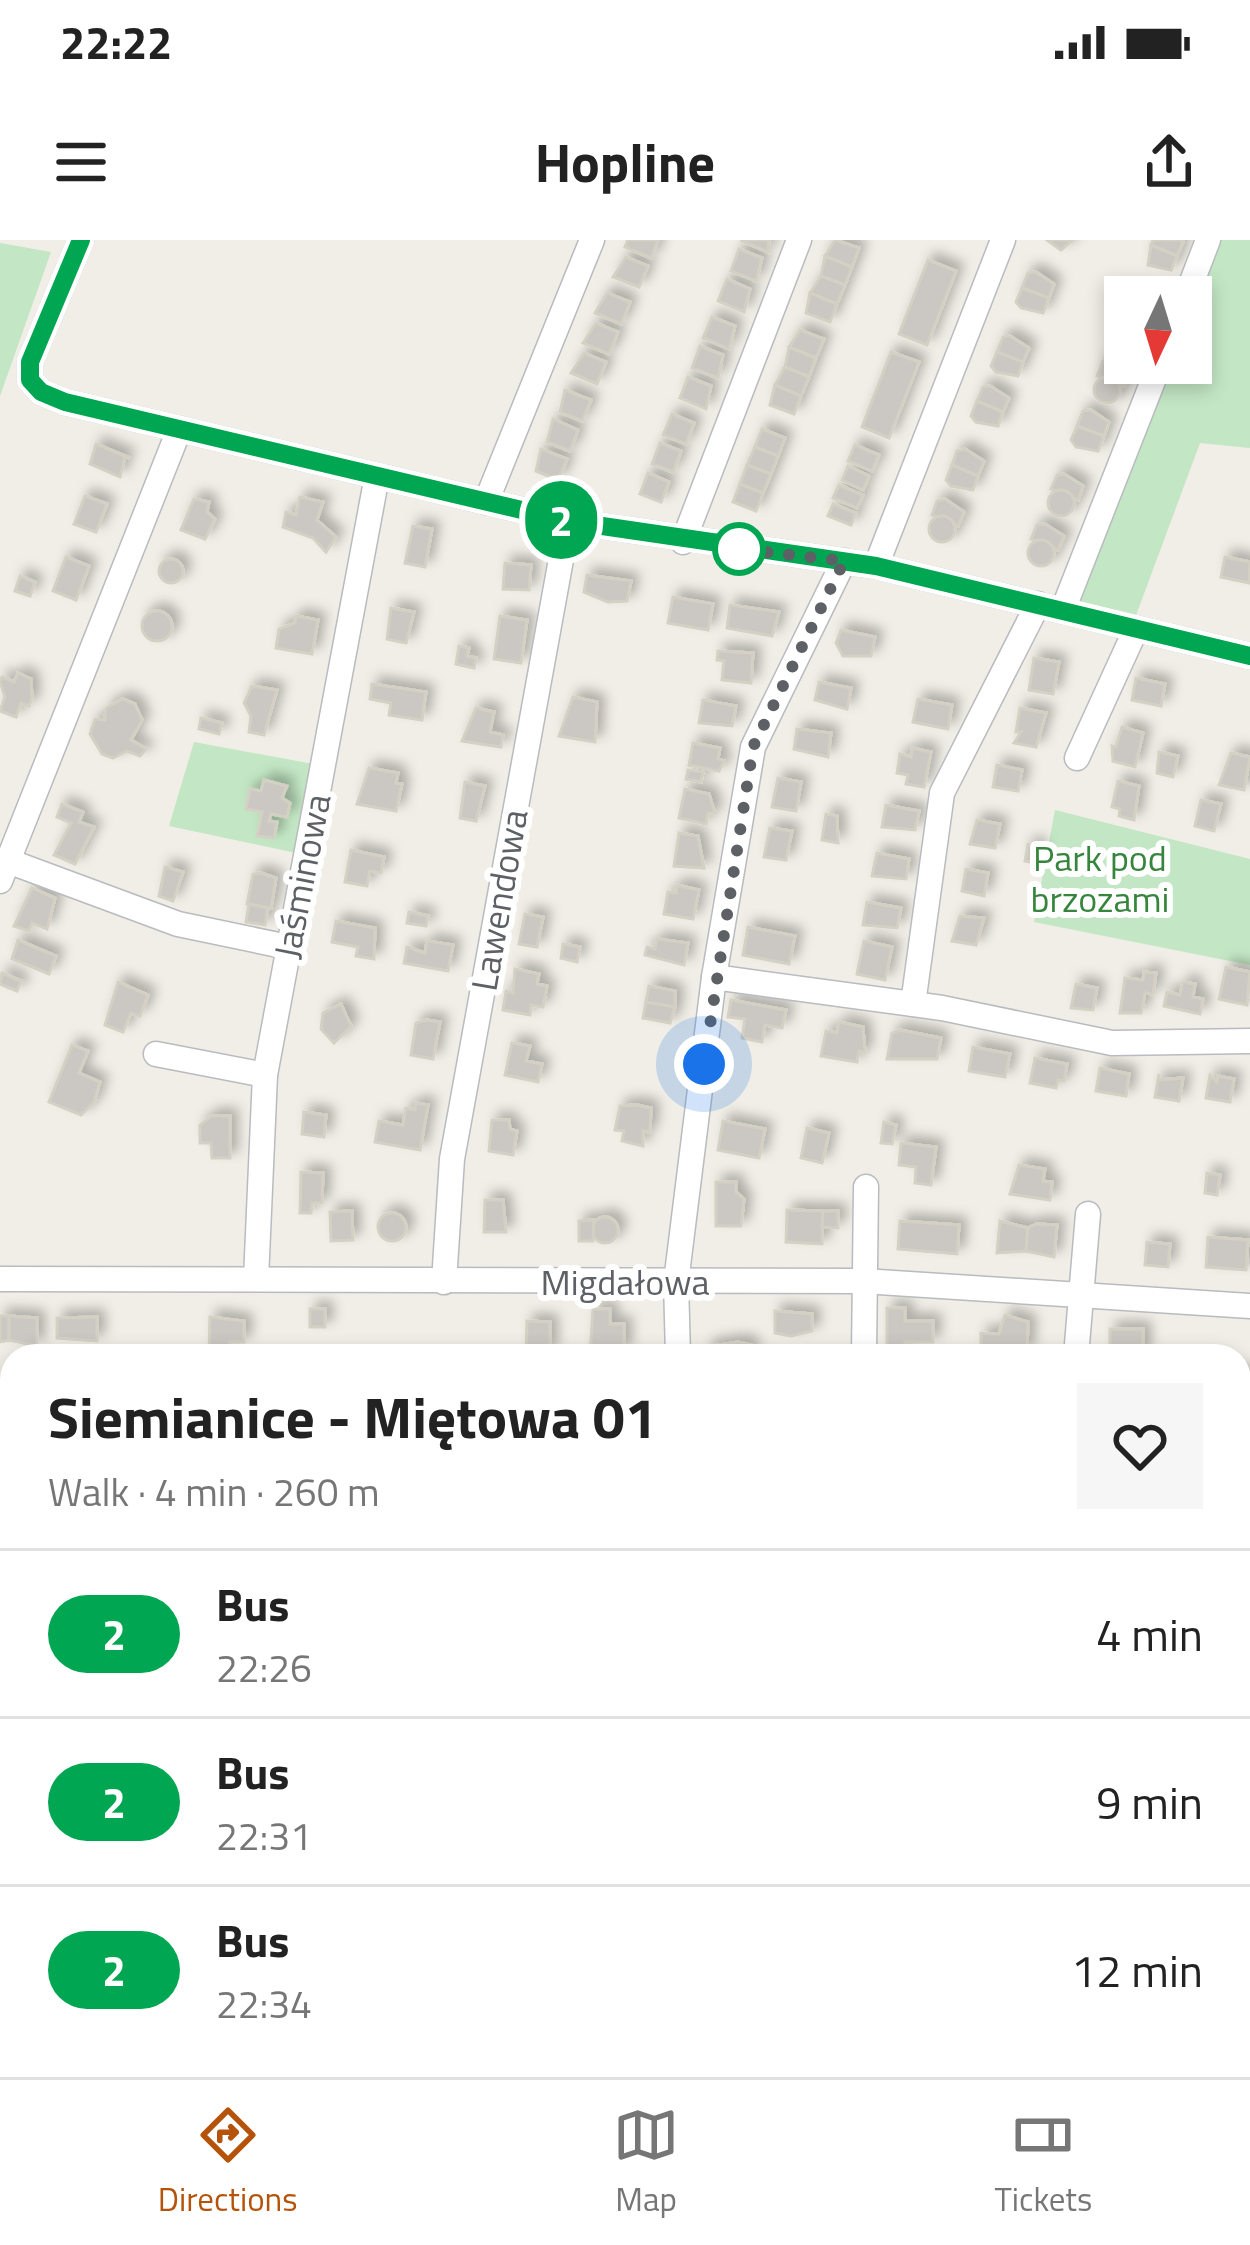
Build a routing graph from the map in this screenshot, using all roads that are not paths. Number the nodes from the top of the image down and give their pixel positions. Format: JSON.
{"nodes":[{"id":1,"x":81,"y":240,"type":"edge"},
{"id":2,"x":592,"y":240,"type":"edge"},
{"id":3,"x":799,"y":240,"type":"edge"},
{"id":4,"x":1004,"y":240,"type":"edge"},
{"id":5,"x":1208,"y":240,"type":"edge"},
{"id":6,"x":1194,"y":276,"type":"edge"},
{"id":7,"x":1151,"y":384,"type":"edge"},
{"id":8,"x":179,"y":430,"type":"junction"},
{"id":9,"x":377,"y":476,"type":"junction"},
{"id":10,"x":486,"y":502,"type":"junction"},
{"id":11,"x":568,"y":521,"type":"junction"},
{"id":12,"x":683,"y":542,"type":"junction"},
{"id":13,"x":844,"y":561,"type":"junction"},
{"id":14,"x":876,"y":566,"type":"junction"},
{"id":15,"x":1051,"y":607,"type":"junction"},
{"id":16,"x":1136,"y":629,"type":"junction"},
{"id":17,"x":1250,"y":656,"type":"edge"},
{"id":18,"x":1077,"y":758,"type":"dead end"},
{"id":19,"x":4,"y":871,"type":"edge"},
{"id":20,"x":288,"y":947,"type":"junction"},
{"id":21,"x":714,"y":977,"type":"junction"},
{"id":22,"x":913,"y":1004,"type":"junction"},
{"id":23,"x":1250,"y":1041,"type":"edge"},
{"id":24,"x":156,"y":1054,"type":"dead end"},
{"id":25,"x":265,"y":1075,"type":"junction"},
{"id":26,"x":866,"y":1186,"type":"dead end"},
{"id":27,"x":1088,"y":1214,"type":"dead end"},
{"id":28,"x":0,"y":1279,"type":"edge"},
{"id":29,"x":256,"y":1280,"type":"junction"},
{"id":30,"x":865,"y":1281,"type":"junction"},
{"id":31,"x":444,"y":1282,"type":"junction"},
{"id":32,"x":676,"y":1282,"type":"junction"},
{"id":33,"x":1081,"y":1294,"type":"junction"},
{"id":34,"x":1250,"y":1306,"type":"edge"},
{"id":35,"x":678,"y":1344,"type":"edge"},
{"id":36,"x":864,"y":1344,"type":"edge"},
{"id":37,"x":1077,"y":1344,"type":"edge"}],
"edges":[{"from":1,"to":8,"type":"street"},
{"from":2,"to":10,"type":"street"},
{"from":3,"to":12,"type":"street"},
{"from":4,"to":14,"type":"street"},
{"from":5,"to":6,"type":"street"},
{"from":7,"to":15,"type":"street"},
{"from":8,"to":9,"type":"street"},
{"from":8,"to":19,"type":"street"},
{"from":9,"to":10,"type":"street"},
{"from":9,"to":20,"type":"street","name":"Jaśminowa"},
{"from":10,"to":11,"type":"street"},
{"from":11,"to":12,"type":"street"},
{"from":11,"to":31,"type":"street","name":"Lawendowa"},
{"from":12,"to":13,"type":"street"},
{"from":13,"to":14,"type":"street"},
{"from":13,"to":21,"type":"street"},
{"from":14,"to":15,"type":"street"},
{"from":15,"to":16,"type":"street"},
{"from":15,"to":22,"type":"street"},
{"from":16,"to":17,"type":"street"},
{"from":16,"to":18,"type":"street"},
{"from":19,"to":20,"type":"street"},
{"from":20,"to":25,"type":"street","name":"Jaśminowa"},
{"from":21,"to":22,"type":"street"},
{"from":21,"to":32,"type":"street"},
{"from":22,"to":23,"type":"street"},
{"from":24,"to":25,"type":"street"},
{"from":25,"to":29,"type":"street","name":"Jaśminowa"},
{"from":26,"to":30,"type":"street"},
{"from":27,"to":33,"type":"street"},
{"from":28,"to":29,"type":"street","name":"Migdałowa"},
{"from":29,"to":31,"type":"street","name":"Migdałowa"},
{"from":30,"to":32,"type":"street","name":"Migdałowa"},
{"from":30,"to":33,"type":"street","name":"Migdałowa"},
{"from":30,"to":36,"type":"street"},
{"from":31,"to":32,"type":"street","name":"Migdałowa"},
{"from":32,"to":35,"type":"street"},
{"from":33,"to":34,"type":"street","name":"Migdałowa"},
{"from":33,"to":37,"type":"street"}]}
